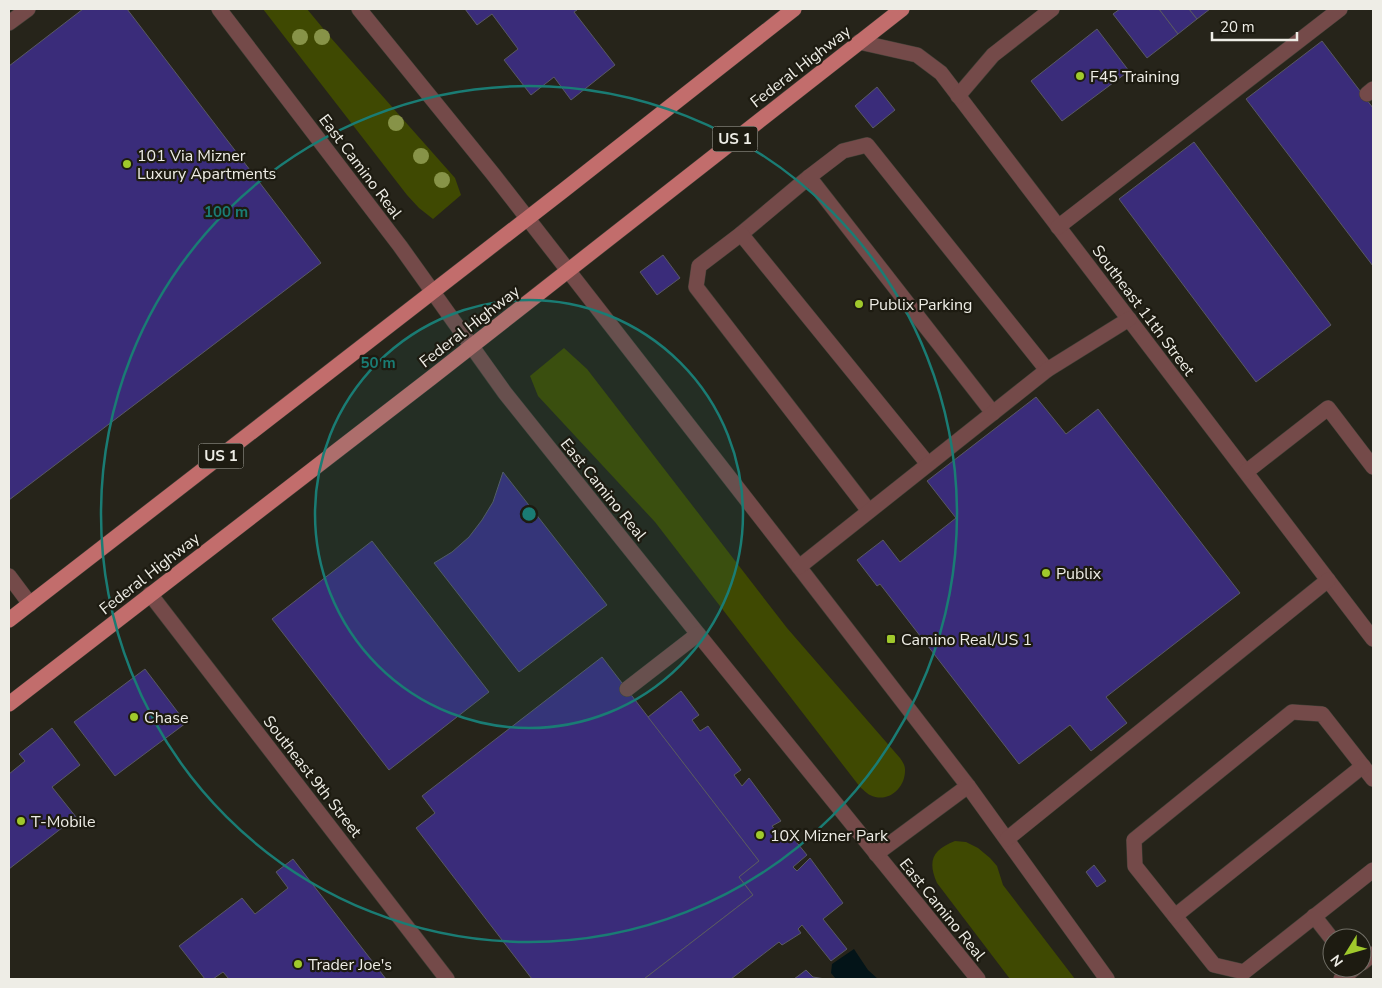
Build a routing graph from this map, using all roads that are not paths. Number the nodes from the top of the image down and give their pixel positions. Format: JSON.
{"nodes":[{"id":1,"x":28,"y":9,"type":"edge"},
{"id":2,"x":218,"y":9,"type":"edge"},
{"id":3,"x":359,"y":9,"type":"edge"},
{"id":4,"x":794,"y":9,"type":"edge"},
{"id":5,"x":902,"y":9,"type":"edge"},
{"id":6,"x":1052,"y":9,"type":"edge"},
{"id":7,"x":1340,"y":9,"type":"edge"},
{"id":8,"x":9,"y":22,"type":"edge"},
{"id":9,"x":859,"y":42,"type":"junction"},
{"id":10,"x":958,"y":96,"type":"junction"},
{"id":11,"x":808,"y":177,"type":"junction"},
{"id":12,"x":528,"y":218,"type":"junction"},
{"id":13,"x":1058,"y":227,"type":"junction"},
{"id":14,"x":741,"y":234,"type":"junction"},
{"id":15,"x":568,"y":270,"type":"junction"},
{"id":16,"x":433,"y":292,"type":"junction"},
{"id":17,"x":1129,"y":319,"type":"junction"},
{"id":18,"x":472,"y":346,"type":"junction"},
{"id":19,"x":1047,"y":370,"type":"junction"},
{"id":20,"x":992,"y":413,"type":"junction"},
{"id":21,"x":928,"y":464,"type":"junction"},
{"id":22,"x":1373,"y":467,"type":"edge"},
{"id":23,"x":1246,"y":472,"type":"junction"},
{"id":24,"x":869,"y":511,"type":"junction"},
{"id":25,"x":799,"y":567,"type":"junction"},
{"id":26,"x":9,"y":576,"type":"edge"},
{"id":27,"x":1328,"y":580,"type":"junction"},
{"id":28,"x":150,"y":594,"type":"junction"},
{"id":29,"x":30,"y":604,"type":"junction"},
{"id":30,"x":9,"y":620,"type":"edge"},
{"id":31,"x":698,"y":634,"type":"junction"},
{"id":32,"x":1373,"y":639,"type":"edge"},
{"id":33,"x":627,"y":689,"type":"dead end"},
{"id":34,"x":9,"y":704,"type":"edge"},
{"id":35,"x":1363,"y":766,"type":"junction"},
{"id":36,"x":1373,"y":779,"type":"edge"},
{"id":37,"x":968,"y":786,"type":"junction"},
{"id":38,"x":1007,"y":839,"type":"junction"},
{"id":39,"x":876,"y":854,"type":"junction"},
{"id":40,"x":1373,"y":870,"type":"edge"},
{"id":41,"x":1175,"y":916,"type":"junction"},
{"id":42,"x":1314,"y":916,"type":"junction"},
{"id":43,"x":1323,"y":928,"type":"edge"},
{"id":44,"x":447,"y":979,"type":"edge"},
{"id":45,"x":978,"y":979,"type":"edge"},
{"id":46,"x":1107,"y":979,"type":"edge"}],
"edges":[{"from":1,"to":8,"type":"street"},
{"from":2,"to":16,"type":"street","name":"East Camino Real"},
{"from":3,"to":12,"type":"street"},
{"from":4,"to":12,"type":"main road","number":"US 1"},
{"from":5,"to":9,"type":"main road","name":"Federal Highway","number":"US 1"},
{"from":6,"to":10,"type":"street"},
{"from":7,"to":13,"type":"street"},
{"from":9,"to":10,"type":"street","name":"Southeast 11th Street"},
{"from":9,"to":15,"type":"main road","name":"Federal Highway","number":"US 1"},
{"from":10,"to":13,"type":"street","name":"Southeast 11th Street"},
{"from":11,"to":14,"type":"street"},
{"from":11,"to":19,"type":"street"},
{"from":11,"to":20,"type":"street"},
{"from":12,"to":15,"type":"street"},
{"from":12,"to":16,"type":"main road","number":"US 1"},
{"from":13,"to":17,"type":"street","name":"Southeast 11th Street"},
{"from":14,"to":21,"type":"street"},
{"from":14,"to":24,"type":"street"},
{"from":15,"to":18,"type":"main road","name":"Federal Highway","number":"US 1"},
{"from":15,"to":25,"type":"street"},
{"from":16,"to":18,"type":"street","name":"East Camino Real"},
{"from":16,"to":29,"type":"main road","number":"US 1"},
{"from":17,"to":19,"type":"street"},
{"from":17,"to":23,"type":"street","name":"Southeast 11th Street"},
{"from":18,"to":28,"type":"main road","name":"Federal Highway","number":"US 1"},
{"from":18,"to":31,"type":"street","name":"East Camino Real"},
{"from":19,"to":20,"type":"street"},
{"from":20,"to":21,"type":"street"},
{"from":21,"to":24,"type":"street"},
{"from":22,"to":23,"type":"street"},
{"from":23,"to":27,"type":"street","name":"Southeast 11th Street"},
{"from":24,"to":25,"type":"street"},
{"from":25,"to":37,"type":"street"},
{"from":26,"to":29,"type":"street"},
{"from":27,"to":32,"type":"street","name":"Southeast 11th Street"},
{"from":27,"to":38,"type":"street"},
{"from":28,"to":34,"type":"main road","name":"Federal Highway","number":"US 1"},
{"from":28,"to":44,"type":"street","name":"Southeast 9th Street"},
{"from":29,"to":30,"type":"main road","number":"US 1"},
{"from":31,"to":33,"type":"street"},
{"from":31,"to":39,"type":"street","name":"East Camino Real"},
{"from":35,"to":36,"type":"street"},
{"from":35,"to":41,"type":"street"},
{"from":35,"to":41,"type":"street"},
{"from":37,"to":38,"type":"street"},
{"from":37,"to":39,"type":"street"},
{"from":38,"to":46,"type":"street"},
{"from":39,"to":45,"type":"street","name":"East Camino Real"},
{"from":40,"to":42,"type":"street"},
{"from":41,"to":42,"type":"street"},
{"from":42,"to":43,"type":"street"}]}
